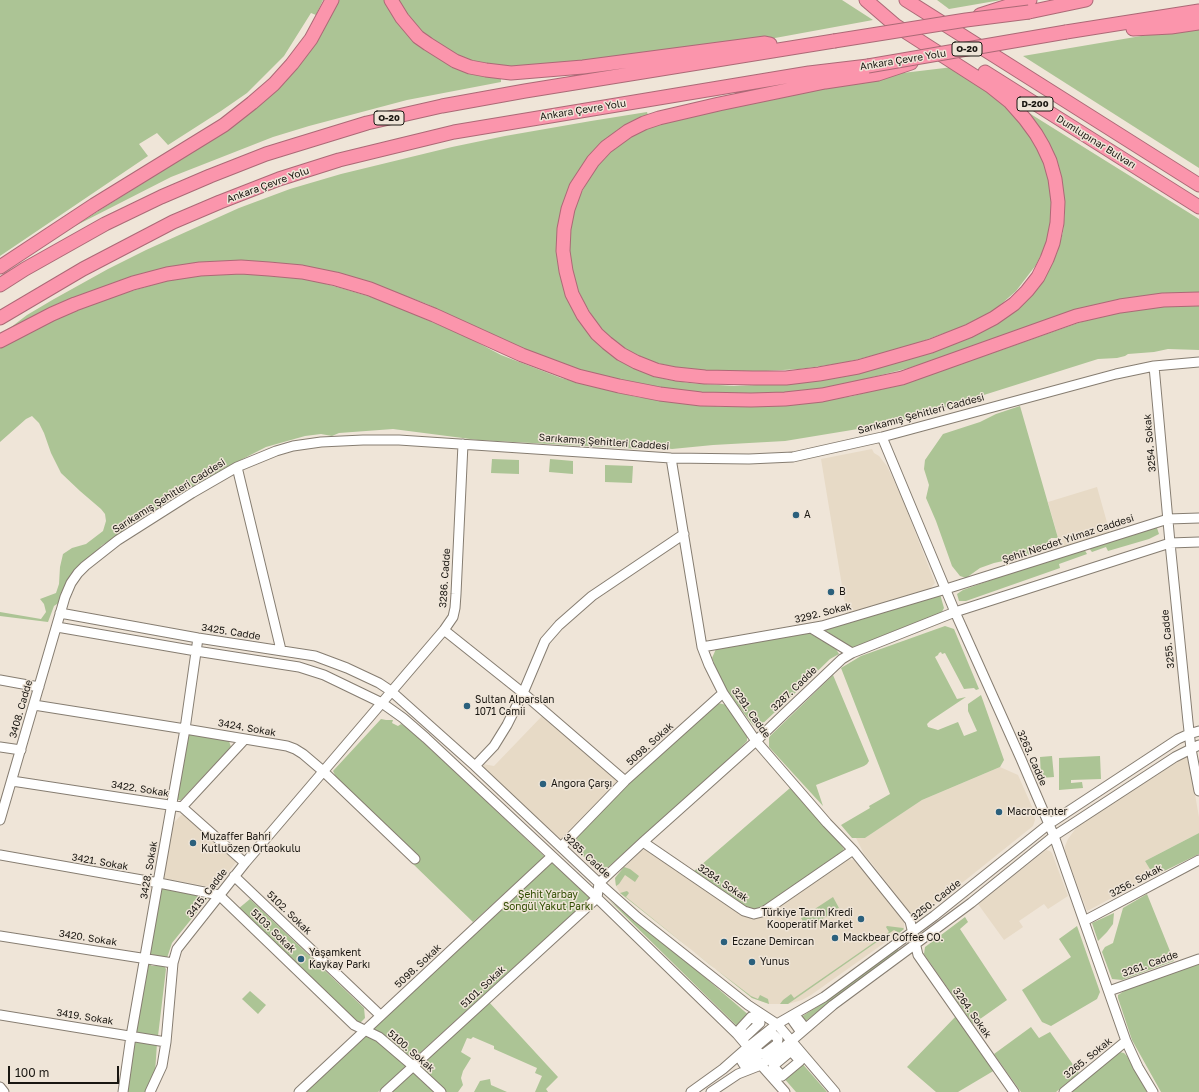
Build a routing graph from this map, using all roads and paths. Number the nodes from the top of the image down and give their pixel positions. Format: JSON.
{"nodes":[{"id":1,"x":332,"y":0,"type":"edge"},
{"id":2,"x":391,"y":0,"type":"edge"},
{"id":3,"x":866,"y":0,"type":"edge"},
{"id":4,"x":872,"y":0,"type":"edge"},
{"id":5,"x":906,"y":0,"type":"edge"},
{"id":6,"x":923,"y":0,"type":"edge"},
{"id":7,"x":1086,"y":0,"type":"edge"},
{"id":8,"x":1030,"y":6,"type":"edge"},
{"id":9,"x":1199,"y":11,"type":"edge"},
{"id":10,"x":966,"y":20,"type":"junction"},
{"id":11,"x":1199,"y":23,"type":"edge"},
{"id":12,"x":1066,"y":32,"type":"junction"},
{"id":13,"x":808,"y":46,"type":"junction"},
{"id":14,"x":873,"y":70,"type":"junction"},
{"id":15,"x":1144,"y":150,"type":"junction"},
{"id":16,"x":1199,"y":180,"type":"edge"},
{"id":17,"x":1199,"y":185,"type":"edge"},
{"id":18,"x":1199,"y":208,"type":"edge"},
{"id":19,"x":0,"y":267,"type":"edge"},
{"id":20,"x":0,"y":285,"type":"edge"},
{"id":21,"x":1199,"y":299,"type":"edge"},
{"id":22,"x":0,"y":318,"type":"edge"},
{"id":23,"x":0,"y":341,"type":"edge"},
{"id":24,"x":1199,"y":362,"type":"edge"},
{"id":25,"x":1154,"y":366,"type":"junction"},
{"id":26,"x":882,"y":437,"type":"junction"},
{"id":27,"x":463,"y":444,"type":"junction"},
{"id":28,"x":671,"y":458,"type":"junction"},
{"id":29,"x":237,"y":467,"type":"junction"},
{"id":30,"x":1199,"y":518,"type":"edge"},
{"id":31,"x":1168,"y":519,"type":"junction"},
{"id":32,"x":684,"y":534,"type":"junction"},
{"id":33,"x":1199,"y":542,"type":"edge"},
{"id":34,"x":1170,"y":543,"type":"junction"},
{"id":35,"x":946,"y":589,"type":"junction"},
{"id":36,"x":955,"y":612,"type":"junction"},
{"id":37,"x":60,"y":614,"type":"junction"},
{"id":38,"x":57,"y":627,"type":"junction"},
{"id":39,"x":811,"y":628,"type":"junction"},
{"id":40,"x":444,"y":630,"type":"junction"},
{"id":41,"x":198,"y":638,"type":"junction"},
{"id":42,"x":702,"y":647,"type":"junction"},
{"id":43,"x":282,"y":650,"type":"junction"},
{"id":44,"x":196,"y":651,"type":"junction"},
{"id":45,"x":852,"y":653,"type":"junction"},
{"id":46,"x":0,"y":680,"type":"edge"},
{"id":47,"x":39,"y":687,"type":"junction"},
{"id":48,"x":391,"y":691,"type":"junction"},
{"id":49,"x":523,"y":693,"type":"junction"},
{"id":50,"x":723,"y":693,"type":"junction"},
{"id":51,"x":382,"y":702,"type":"junction"},
{"id":52,"x":34,"y":705,"type":"junction"},
{"id":53,"x":185,"y":729,"type":"junction"},
{"id":54,"x":1199,"y":731,"type":"edge"},
{"id":55,"x":1189,"y":734,"type":"junction"},
{"id":56,"x":245,"y":739,"type":"junction"},
{"id":57,"x":756,"y":741,"type":"junction"},
{"id":58,"x":0,"y":747,"type":"edge"},
{"id":59,"x":1195,"y":747,"type":"edge"},
{"id":60,"x":20,"y":750,"type":"junction"},
{"id":61,"x":475,"y":766,"type":"junction"},
{"id":62,"x":323,"y":771,"type":"junction"},
{"id":63,"x":12,"y":781,"type":"junction"},
{"id":64,"x":625,"y":781,"type":"junction"},
{"id":65,"x":1199,"y":791,"type":"edge"},
{"id":66,"x":172,"y":805,"type":"junction"},
{"id":67,"x":182,"y":807,"type":"junction"},
{"id":68,"x":1,"y":816,"type":"edge"},
{"id":69,"x":1049,"y":824,"type":"junction"},
{"id":70,"x":1054,"y":836,"type":"junction"},
{"id":71,"x":643,"y":842,"type":"junction"},
{"id":72,"x":561,"y":847,"type":"junction"},
{"id":73,"x":853,"y":850,"type":"junction"},
{"id":74,"x":0,"y":855,"type":"edge"},
{"id":75,"x":552,"y":856,"type":"junction"},
{"id":76,"x":415,"y":859,"type":"dead end"},
{"id":77,"x":1199,"y":860,"type":"edge"},
{"id":78,"x":245,"y":863,"type":"junction"},
{"id":79,"x":234,"y":876,"type":"junction"},
{"id":80,"x":158,"y":883,"type":"junction"},
{"id":81,"x":599,"y":883,"type":"junction"},
{"id":82,"x":219,"y":895,"type":"junction"},
{"id":83,"x":597,"y":898,"type":"junction"},
{"id":84,"x":1084,"y":920,"type":"junction"},
{"id":85,"x":913,"y":932,"type":"junction"},
{"id":86,"x":0,"y":936,"type":"edge"},
{"id":87,"x":916,"y":945,"type":"junction"},
{"id":88,"x":145,"y":958,"type":"junction"},
{"id":89,"x":1199,"y":958,"type":"edge"},
{"id":90,"x":173,"y":963,"type":"junction"},
{"id":91,"x":1109,"y":991,"type":"junction"},
{"id":92,"x":0,"y":1015,"type":"edge"},
{"id":93,"x":380,"y":1015,"type":"junction"},
{"id":94,"x":777,"y":1024,"type":"junction"},
{"id":95,"x":365,"y":1030,"type":"junction"},
{"id":96,"x":131,"y":1036,"type":"junction"},
{"id":97,"x":792,"y":1041,"type":"junction"},
{"id":98,"x":1126,"y":1041,"type":"junction"},
{"id":99,"x":166,"y":1042,"type":"junction"},
{"id":100,"x":748,"y":1047,"type":"junction"},
{"id":101,"x":761,"y":1065,"type":"junction"},
{"id":102,"x":413,"y":1066,"type":"junction"},
{"id":103,"x":0,"y":1087,"type":"edge"},
{"id":104,"x":4,"y":1092,"type":"edge"},
{"id":105,"x":123,"y":1092,"type":"edge"},
{"id":106,"x":150,"y":1092,"type":"edge"},
{"id":107,"x":299,"y":1092,"type":"edge"},
{"id":108,"x":385,"y":1092,"type":"edge"},
{"id":109,"x":441,"y":1092,"type":"edge"},
{"id":110,"x":691,"y":1092,"type":"edge"},
{"id":111,"x":712,"y":1092,"type":"edge"},
{"id":112,"x":786,"y":1092,"type":"edge"},
{"id":113,"x":835,"y":1092,"type":"edge"},
{"id":114,"x":1014,"y":1092,"type":"edge"},
{"id":115,"x":1064,"y":1092,"type":"edge"},
{"id":116,"x":1153,"y":1092,"type":"edge"}],
"edges":[{"from":1,"to":19,"type":"highway"},
{"from":2,"to":13,"type":"highway"},
{"from":3,"to":14,"type":"highway"},
{"from":4,"to":18,"type":"highway","name":"Dumlupınar Bulvarı","number":"D-200"},
{"from":5,"to":15,"type":"highway","name":"Dumlupınar Bulvarı","number":"D-200"},
{"from":6,"to":15,"type":"highway"},
{"from":7,"to":8,"type":"highway","number":"O-20"},
{"from":8,"to":10,"type":"highway","number":"O-20","bridge":true},
{"from":8,"to":10,"type":"highway","bridge":true},
{"from":9,"to":12,"type":"highway","name":"Ankara Çevre Yolu","number":"O-20"},
{"from":10,"to":13,"type":"highway","number":"O-20","bridge":true},
{"from":11,"to":12,"type":"highway"},
{"from":12,"to":14,"type":"highway","name":"Ankara Çevre Yolu","number":"O-20","bridge":true},
{"from":13,"to":20,"type":"highway","number":"O-20"},
{"from":14,"to":22,"type":"highway","name":"Ankara Çevre Yolu","number":"O-20"},
{"from":15,"to":16,"type":"highway"},
{"from":15,"to":17,"type":"highway","name":"Dumlupınar Bulvarı","number":"D-200"},
{"from":21,"to":23,"type":"highway"},
{"from":24,"to":25,"type":"street","name":"Sarıkamış Şehitleri Caddesi"},
{"from":25,"to":26,"type":"street","name":"Sarıkamış Şehitleri Caddesi"},
{"from":25,"to":31,"type":"street","name":"3254. Sokak"},
{"from":26,"to":28,"type":"street","name":"Sarıkamış Şehitleri Caddesi"},
{"from":26,"to":35,"type":"street","name":"3263. Cadde"},
{"from":27,"to":28,"type":"street","name":"Sarıkamış Şehitleri Caddesi"},
{"from":27,"to":29,"type":"street","name":"Sarıkamış Şehitleri Caddesi"},
{"from":27,"to":40,"type":"street","name":"3286. Cadde"},
{"from":28,"to":32,"type":"street","name":"3291. Cadde"},
{"from":29,"to":37,"type":"street","name":"Sarıkamış Şehitleri Caddesi"},
{"from":29,"to":43,"type":"street"},
{"from":30,"to":31,"type":"street","name":"Şehit Necdet Yılmaz Caddesi"},
{"from":31,"to":34,"type":"street","name":"3254. Sokak"},
{"from":31,"to":35,"type":"street","name":"Şehit Necdet Yılmaz Caddesi"},
{"from":32,"to":42,"type":"street","name":"3291. Cadde"},
{"from":32,"to":49,"type":"street"},
{"from":33,"to":34,"type":"street"},
{"from":34,"to":36,"type":"street"},
{"from":34,"to":55,"type":"street","name":"3255. Cadde"},
{"from":35,"to":36,"type":"street","name":"3263. Cadde"},
{"from":35,"to":39,"type":"street","name":"3292. Sokak"},
{"from":36,"to":45,"type":"street","name":"3287. Cadde"},
{"from":36,"to":69,"type":"street","name":"3263. Cadde"},
{"from":37,"to":38,"type":"street","name":"Sarıkamış Şehitleri Caddesi"},
{"from":37,"to":41,"type":"street","name":"3425. Cadde"},
{"from":38,"to":44,"type":"street"},
{"from":38,"to":47,"type":"street","name":"3408. Cadde"},
{"from":39,"to":42,"type":"street","name":"3292. Sokak"},
{"from":39,"to":45,"type":"street"},
{"from":40,"to":48,"type":"street","name":"3286. Cadde"},
{"from":40,"to":49,"type":"street"},
{"from":41,"to":43,"type":"street","name":"3425. Cadde"},
{"from":41,"to":44,"type":"street","name":"3428. Sokak"},
{"from":42,"to":50,"type":"street","name":"3291. Cadde"},
{"from":43,"to":48,"type":"street","name":"3425. Cadde"},
{"from":44,"to":51,"type":"street"},
{"from":44,"to":53,"type":"street","name":"3428. Sokak"},
{"from":45,"to":57,"type":"street","name":"3287. Cadde"},
{"from":46,"to":47,"type":"street"},
{"from":47,"to":52,"type":"street","name":"3408. Cadde"},
{"from":48,"to":51,"type":"street","name":"3286. Cadde"},
{"from":48,"to":61,"type":"street","name":"3285. Cadde"},
{"from":49,"to":61,"type":"street"},
{"from":49,"to":64,"type":"street"},
{"from":50,"to":57,"type":"street","name":"3291. Cadde"},
{"from":50,"to":64,"type":"street","name":"5098. Sokak"},
{"from":51,"to":62,"type":"street","name":"3415. Cadde"},
{"from":51,"to":75,"type":"street"},
{"from":52,"to":53,"type":"street","name":"3424. Sokak"},
{"from":52,"to":60,"type":"street","name":"3408. Cadde"},
{"from":53,"to":56,"type":"street","name":"3424. Sokak"},
{"from":53,"to":66,"type":"street","name":"3428. Sokak"},
{"from":54,"to":55,"type":"street","name":"3250. Cadde"},
{"from":55,"to":59,"type":"street","name":"3255. Cadde"},
{"from":55,"to":69,"type":"street","name":"3250. Cadde"},
{"from":56,"to":62,"type":"street","name":"3424. Sokak"},
{"from":56,"to":67,"type":"street"},
{"from":57,"to":71,"type":"street","name":"3287. Cadde"},
{"from":57,"to":73,"type":"street","name":"3291. Cadde"},
{"from":58,"to":60,"type":"street"},
{"from":59,"to":65,"type":"street","name":"3255. Cadde"},
{"from":59,"to":70,"type":"street"},
{"from":60,"to":63,"type":"street","name":"3408. Cadde"},
{"from":61,"to":72,"type":"street","name":"3285. Cadde"},
{"from":62,"to":76,"type":"street","name":"3424. Sokak"},
{"from":62,"to":78,"type":"street","name":"3415. Cadde"},
{"from":63,"to":66,"type":"street","name":"3422. Sokak"},
{"from":63,"to":68,"type":"street","name":"3408. Cadde"},
{"from":64,"to":72,"type":"street","name":"5098. Sokak"},
{"from":66,"to":67,"type":"street","name":"3422. Sokak"},
{"from":66,"to":80,"type":"street","name":"3428. Sokak"},
{"from":67,"to":78,"type":"street"},
{"from":69,"to":70,"type":"street","name":"3263. Cadde"},
{"from":69,"to":85,"type":"street","name":"3250. Cadde"},
{"from":70,"to":84,"type":"street","name":"3263. Cadde"},
{"from":70,"to":87,"type":"street"},
{"from":71,"to":73,"type":"street","name":"3284. Sokak"},
{"from":71,"to":81,"type":"street","name":"3287. Cadde"},
{"from":72,"to":81,"type":"street","name":"3285. Cadde"},
{"from":73,"to":85,"type":"street","name":"3291. Cadde"},
{"from":74,"to":80,"type":"street","name":"3421. Sokak"},
{"from":75,"to":83,"type":"street"},
{"from":75,"to":93,"type":"street","name":"5098. Sokak"},
{"from":77,"to":84,"type":"street","name":"3256. Sokak"},
{"from":78,"to":79,"type":"street","name":"3415. Cadde"},
{"from":79,"to":82,"type":"street","name":"3415. Cadde"},
{"from":79,"to":93,"type":"street","name":"5102. Sokak"},
{"from":80,"to":82,"type":"street","name":"3421. Sokak"},
{"from":80,"to":88,"type":"street","name":"3428. Sokak"},
{"from":81,"to":83,"type":"street"},
{"from":81,"to":94,"type":"street","name":"3285. Cadde"},
{"from":82,"to":90,"type":"street","name":"3415. Cadde"},
{"from":82,"to":95,"type":"street","name":"5103. Sokak"},
{"from":83,"to":100,"type":"street"},
{"from":83,"to":102,"type":"street","name":"5101. Sokak"},
{"from":84,"to":91,"type":"street","name":"3263. Cadde"},
{"from":85,"to":87,"type":"street","name":"3264. Sokak"},
{"from":85,"to":94,"type":"street","name":"3250. Cadde"},
{"from":86,"to":88,"type":"street","name":"3420. Sokak"},
{"from":87,"to":97,"type":"street"},
{"from":87,"to":114,"type":"street","name":"3264. Sokak"},
{"from":88,"to":90,"type":"street","name":"3420. Sokak"},
{"from":88,"to":96,"type":"street","name":"3428. Sokak"},
{"from":89,"to":91,"type":"street","name":"3261. Cadde"},
{"from":90,"to":99,"type":"street","name":"3415. Cadde"},
{"from":91,"to":98,"type":"street","name":"3263. Cadde"},
{"from":92,"to":96,"type":"street","name":"3419. Sokak"},
{"from":93,"to":95,"type":"street","name":"5098. Sokak"},
{"from":94,"to":97,"type":"street","name":"3285. Cadde"},
{"from":94,"to":100,"type":"street","name":"3250. Cadde"},
{"from":95,"to":102,"type":"street","name":"5100. Sokak"},
{"from":95,"to":107,"type":"street","name":"5098. Sokak"},
{"from":96,"to":99,"type":"street","name":"3419. Sokak"},
{"from":96,"to":105,"type":"street","name":"3428. Sokak"},
{"from":97,"to":101,"type":"street"},
{"from":97,"to":113,"type":"street","name":"3285. Cadde"},
{"from":98,"to":115,"type":"street","name":"3265. Sokak"},
{"from":98,"to":116,"type":"street","name":"3263. Cadde"},
{"from":99,"to":106,"type":"street","name":"3415. Cadde"},
{"from":100,"to":101,"type":"street"},
{"from":100,"to":110,"type":"street","name":"3250. Cadde"},
{"from":101,"to":111,"type":"street"},
{"from":101,"to":112,"type":"street"},
{"from":102,"to":108,"type":"street","name":"5101. Sokak"},
{"from":102,"to":109,"type":"street","name":"5100. Sokak"},
{"from":103,"to":104,"type":"street"}]}
